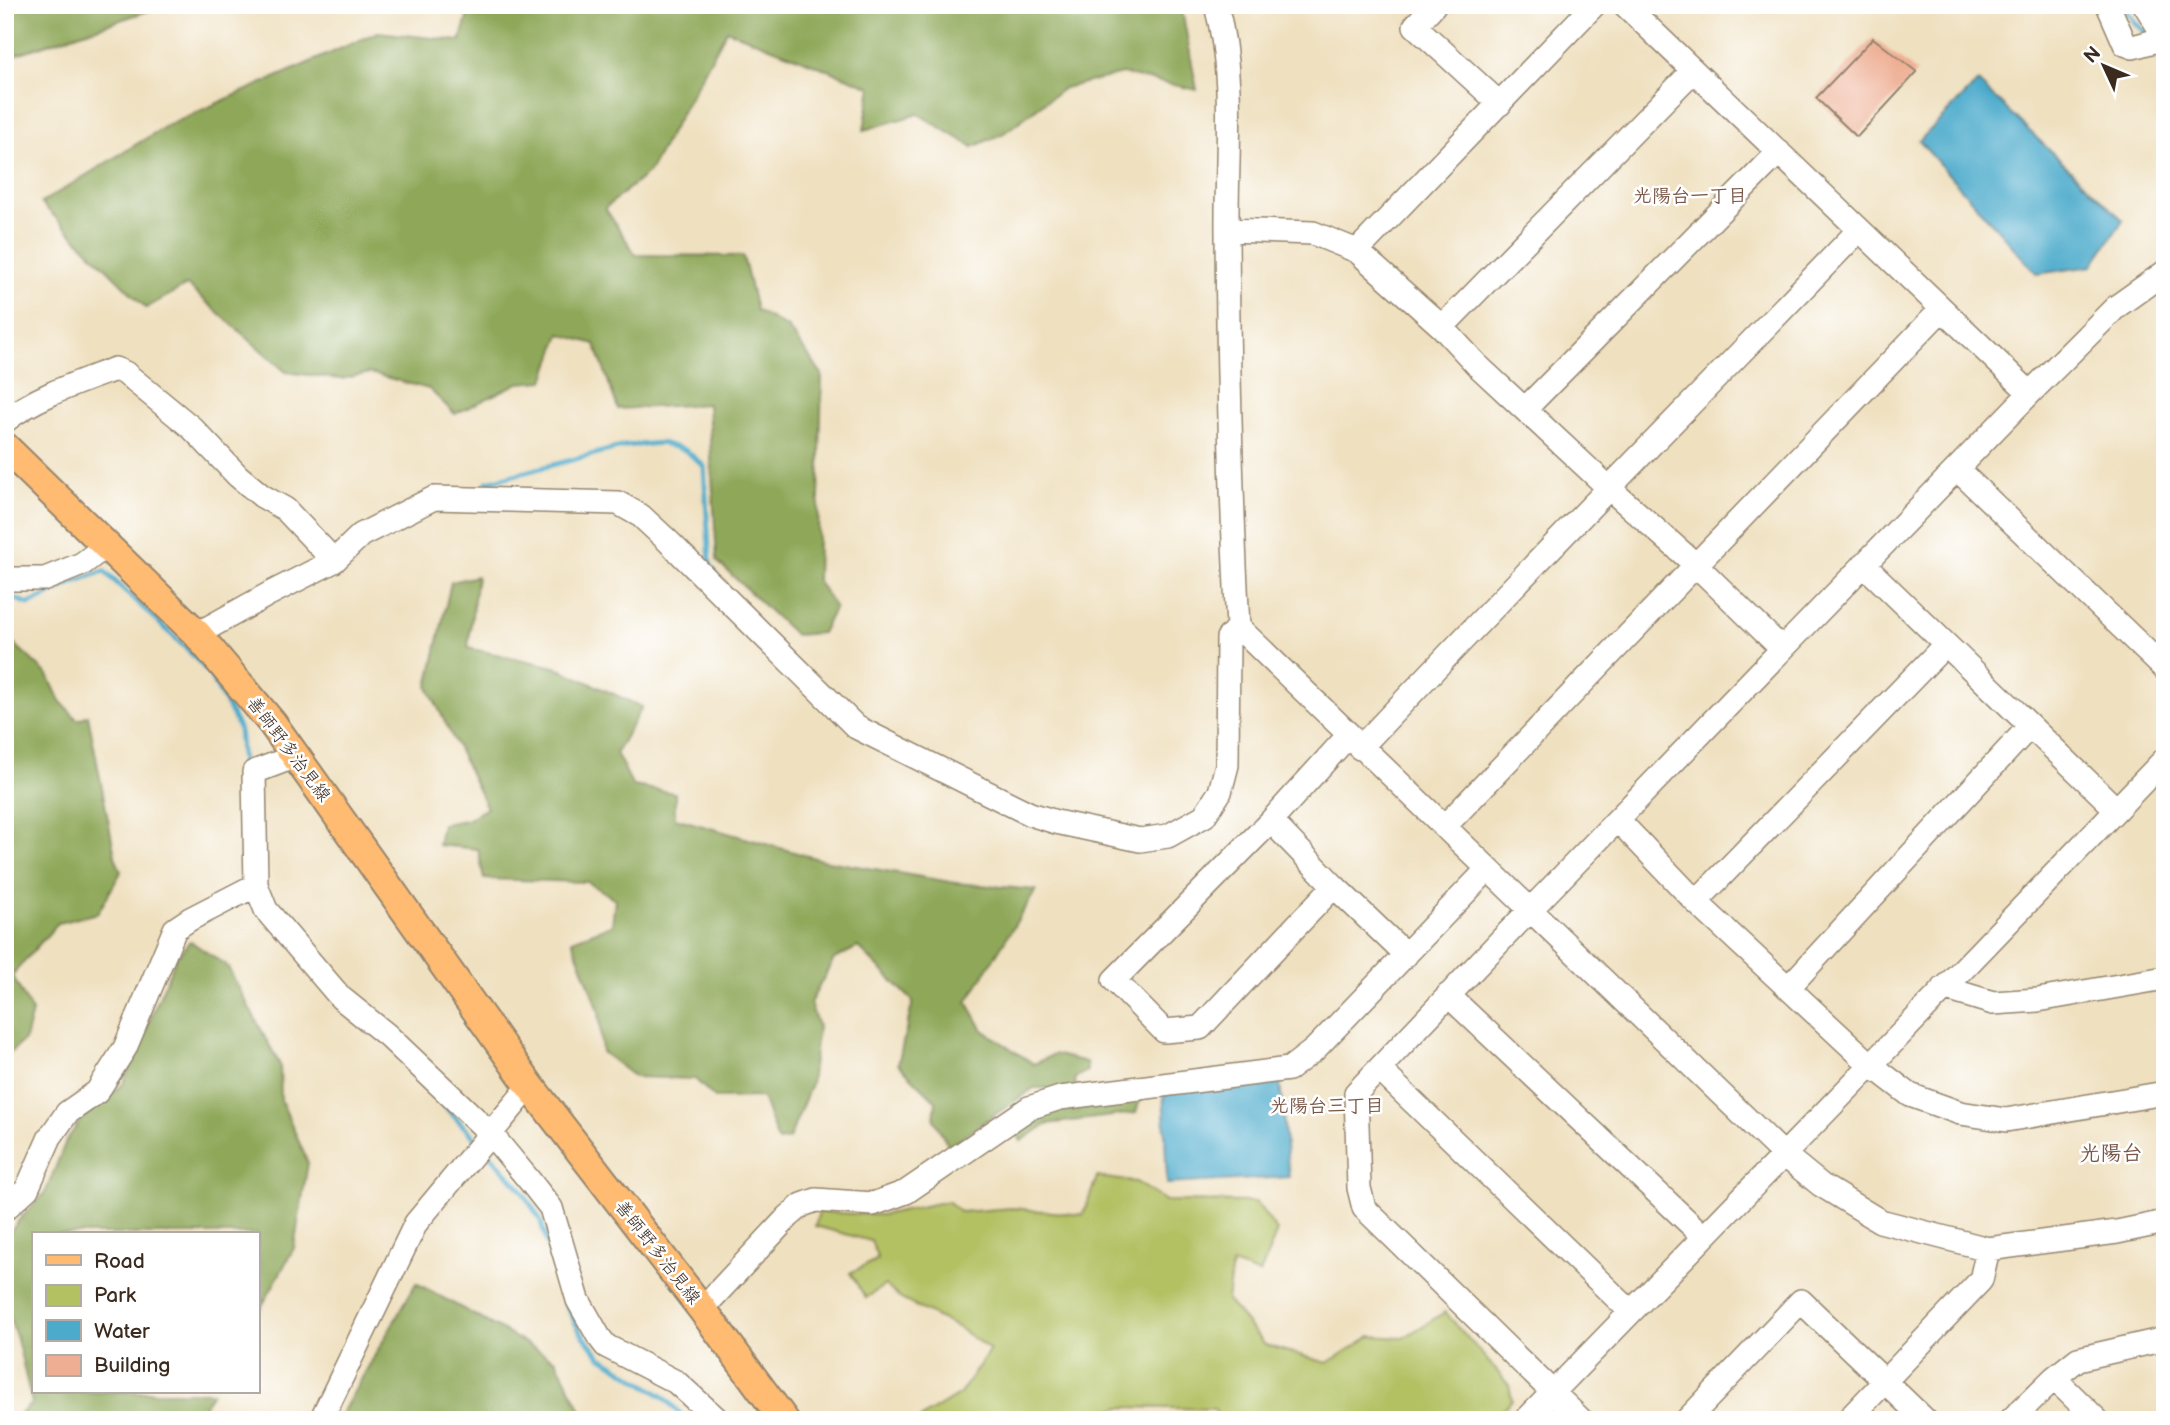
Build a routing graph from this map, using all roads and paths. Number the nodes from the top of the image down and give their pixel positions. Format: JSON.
{"nodes":[{"id":1,"x":1216,"y":5,"type":"edge"},
{"id":2,"x":1434,"y":5,"type":"edge"},
{"id":3,"x":1594,"y":5,"type":"edge"},
{"id":4,"x":1625,"y":5,"type":"edge"},
{"id":5,"x":2108,"y":5,"type":"edge"},
{"id":6,"x":2145,"y":5,"type":"edge"},
{"id":7,"x":2165,"y":30,"type":"edge"},
{"id":8,"x":2155,"y":40,"type":"edge"},
{"id":9,"x":1693,"y":71,"type":"junction"},
{"id":10,"x":1500,"y":104,"type":"junction"},
{"id":11,"x":1779,"y":152,"type":"junction"},
{"id":12,"x":1227,"y":230,"type":"junction"},
{"id":13,"x":1859,"y":230,"type":"junction"},
{"id":14,"x":1357,"y":251,"type":"junction"},
{"id":15,"x":2165,"y":272,"type":"edge"},
{"id":16,"x":1942,"y":309,"type":"junction"},
{"id":17,"x":1442,"y":327,"type":"junction"},
{"id":18,"x":2030,"y":393,"type":"junction"},
{"id":19,"x":1525,"y":409,"type":"junction"},
{"id":20,"x":5,"y":421,"type":"edge"},
{"id":21,"x":5,"y":447,"type":"edge"},
{"id":22,"x":1957,"y":469,"type":"junction"},
{"id":23,"x":1610,"y":489,"type":"junction"},
{"id":24,"x":107,"y":545,"type":"junction"},
{"id":25,"x":334,"y":561,"type":"junction"},
{"id":26,"x":1696,"y":565,"type":"junction"},
{"id":27,"x":1864,"y":565,"type":"junction"},
{"id":28,"x":5,"y":579,"type":"edge"},
{"id":29,"x":1238,"y":627,"type":"junction"},
{"id":30,"x":197,"y":634,"type":"junction"},
{"id":31,"x":1945,"y":645,"type":"junction"},
{"id":32,"x":1782,"y":649,"type":"junction"},
{"id":33,"x":2165,"y":669,"type":"edge"},
{"id":34,"x":2029,"y":726,"type":"junction"},
{"id":35,"x":1354,"y":742,"type":"junction"},
{"id":36,"x":296,"y":756,"type":"junction"},
{"id":37,"x":2165,"y":760,"type":"edge"},
{"id":38,"x":2116,"y":809,"type":"junction"},
{"id":39,"x":1618,"y":820,"type":"junction"},
{"id":40,"x":1271,"y":821,"type":"junction"},
{"id":41,"x":1444,"y":827,"type":"junction"},
{"id":42,"x":1488,"y":870,"type":"junction"},
{"id":43,"x":256,"y":885,"type":"junction"},
{"id":44,"x":1334,"y":886,"type":"junction"},
{"id":45,"x":1696,"y":902,"type":"junction"},
{"id":46,"x":1529,"y":910,"type":"junction"},
{"id":47,"x":1406,"y":955,"type":"junction"},
{"id":48,"x":2165,"y":978,"type":"edge"},
{"id":49,"x":1788,"y":988,"type":"junction"},
{"id":50,"x":1944,"y":988,"type":"junction"},
{"id":51,"x":1448,"y":995,"type":"junction"},
{"id":52,"x":1871,"y":1065,"type":"junction"},
{"id":53,"x":1379,"y":1069,"type":"junction"},
{"id":54,"x":530,"y":1086,"type":"junction"},
{"id":55,"x":2165,"y":1093,"type":"edge"},
{"id":56,"x":490,"y":1133,"type":"junction"},
{"id":57,"x":1783,"y":1154,"type":"junction"},
{"id":58,"x":5,"y":1209,"type":"edge"},
{"id":59,"x":2165,"y":1222,"type":"edge"},
{"id":60,"x":1703,"y":1236,"type":"junction"},
{"id":61,"x":1988,"y":1249,"type":"junction"},
{"id":62,"x":702,"y":1309,"type":"junction"},
{"id":63,"x":1630,"y":1311,"type":"junction"},
{"id":64,"x":2165,"y":1339,"type":"edge"},
{"id":65,"x":2054,"y":1378,"type":"junction"},
{"id":66,"x":1885,"y":1381,"type":"junction"},
{"id":67,"x":1552,"y":1393,"type":"junction"},
{"id":68,"x":779,"y":1418,"type":"edge"},
{"id":69,"x":321,"y":1420,"type":"edge"},
{"id":70,"x":718,"y":1420,"type":"edge"},
{"id":71,"x":1526,"y":1420,"type":"edge"},
{"id":72,"x":1581,"y":1420,"type":"edge"},
{"id":73,"x":1687,"y":1420,"type":"edge"},
{"id":74,"x":1848,"y":1420,"type":"edge"},
{"id":75,"x":1925,"y":1420,"type":"edge"},
{"id":76,"x":2011,"y":1420,"type":"edge"},
{"id":77,"x":2097,"y":1420,"type":"edge"}],
"edges":[{"from":1,"to":12,"type":"street"},
{"from":2,"to":10,"type":"street"},
{"from":3,"to":10,"type":"street"},
{"from":4,"to":9,"type":"street"},
{"from":5,"to":8,"type":"street"},
{"from":6,"to":7,"type":"street"},
{"from":9,"to":11,"type":"street"},
{"from":9,"to":17,"type":"street"},
{"from":10,"to":14,"type":"street"},
{"from":11,"to":13,"type":"street"},
{"from":11,"to":19,"type":"street"},
{"from":12,"to":14,"type":"street"},
{"from":12,"to":29,"type":"street"},
{"from":13,"to":16,"type":"street"},
{"from":13,"to":23,"type":"street"},
{"from":14,"to":17,"type":"street"},
{"from":15,"to":18,"type":"street"},
{"from":16,"to":18,"type":"street"},
{"from":16,"to":26,"type":"street"},
{"from":17,"to":19,"type":"street"},
{"from":18,"to":22,"type":"street"},
{"from":19,"to":23,"type":"street"},
{"from":20,"to":25,"type":"street"},
{"from":21,"to":24,"type":"main road","name":"善師野多治見線"},
{"from":22,"to":27,"type":"street"},
{"from":22,"to":33,"type":"street"},
{"from":23,"to":26,"type":"street"},
{"from":23,"to":35,"type":"street"},
{"from":24,"to":28,"type":"street"},
{"from":24,"to":30,"type":"main road","name":"善師野多治見線"},
{"from":25,"to":29,"type":"street"},
{"from":25,"to":30,"type":"street"},
{"from":26,"to":32,"type":"street"},
{"from":26,"to":41,"type":"street"},
{"from":27,"to":31,"type":"street"},
{"from":27,"to":32,"type":"street"},
{"from":29,"to":35,"type":"street"},
{"from":30,"to":36,"type":"main road","name":"善師野多治見線"},
{"from":31,"to":34,"type":"street"},
{"from":31,"to":45,"type":"street"},
{"from":32,"to":39,"type":"street"},
{"from":34,"to":38,"type":"street"},
{"from":34,"to":49,"type":"street"},
{"from":35,"to":40,"type":"street"},
{"from":35,"to":41,"type":"street"},
{"from":36,"to":43,"type":"street"},
{"from":36,"to":54,"type":"main road","name":"善師野多治見線"},
{"from":37,"to":38,"type":"street"},
{"from":38,"to":50,"type":"street"},
{"from":39,"to":45,"type":"street"},
{"from":39,"to":46,"type":"street"},
{"from":40,"to":44,"type":"street"},
{"from":40,"to":44,"type":"street"},
{"from":41,"to":42,"type":"street"},
{"from":42,"to":46,"type":"street"},
{"from":42,"to":47,"type":"street"},
{"from":43,"to":56,"type":"street"},
{"from":43,"to":58,"type":"street"},
{"from":44,"to":47,"type":"street"},
{"from":45,"to":49,"type":"street"},
{"from":46,"to":51,"type":"street"},
{"from":46,"to":57,"type":"street"},
{"from":47,"to":62,"type":"street"},
{"from":48,"to":50,"type":"street"},
{"from":49,"to":52,"type":"street"},
{"from":50,"to":52,"type":"street"},
{"from":51,"to":53,"type":"street"},
{"from":51,"to":60,"type":"street"},
{"from":52,"to":55,"type":"street"},
{"from":52,"to":57,"type":"street"},
{"from":53,"to":63,"type":"street"},
{"from":53,"to":67,"type":"street"},
{"from":54,"to":56,"type":"street"},
{"from":54,"to":62,"type":"main road","name":"善師野多治見線"},
{"from":56,"to":69,"type":"street"},
{"from":56,"to":70,"type":"street"},
{"from":57,"to":60,"type":"street"},
{"from":57,"to":61,"type":"street"},
{"from":59,"to":61,"type":"street"},
{"from":60,"to":63,"type":"street"},
{"from":61,"to":66,"type":"street"},
{"from":62,"to":68,"type":"main road","name":"善師野多治見線"},
{"from":63,"to":67,"type":"street"},
{"from":64,"to":65,"type":"street"},
{"from":65,"to":76,"type":"street"},
{"from":65,"to":77,"type":"street"},
{"from":66,"to":73,"type":"street"},
{"from":66,"to":74,"type":"street"},
{"from":66,"to":75,"type":"street"},
{"from":67,"to":71,"type":"street"},
{"from":67,"to":72,"type":"street"}]}
